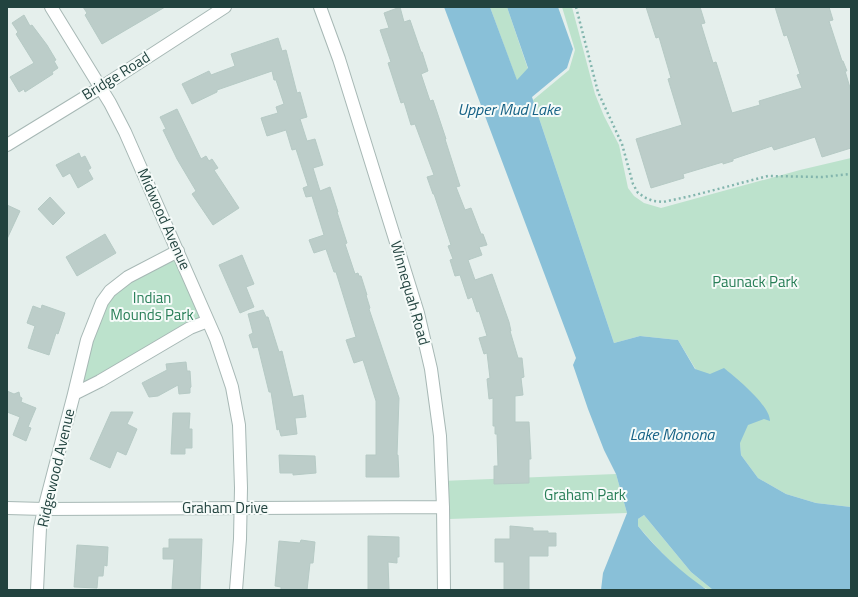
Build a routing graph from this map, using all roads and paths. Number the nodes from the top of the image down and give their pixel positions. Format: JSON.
{"nodes":[{"id":1,"x":51,"y":7,"type":"edge"},
{"id":2,"x":225,"y":7,"type":"edge"},
{"id":3,"x":320,"y":7,"type":"edge"},
{"id":4,"x":576,"y":7,"type":"edge"},
{"id":5,"x":100,"y":88,"type":"junction"},
{"id":6,"x":7,"y":145,"type":"edge"},
{"id":7,"x":851,"y":174,"type":"edge"},
{"id":8,"x":178,"y":251,"type":"junction"},
{"id":9,"x":208,"y":321,"type":"junction"},
{"id":10,"x":74,"y":394,"type":"junction"},
{"id":11,"x":443,"y":507,"type":"junction"},
{"id":12,"x":7,"y":508,"type":"edge"},
{"id":13,"x":241,"y":508,"type":"junction"},
{"id":14,"x":44,"y":509,"type":"junction"},
{"id":15,"x":37,"y":590,"type":"edge"},
{"id":16,"x":236,"y":590,"type":"edge"},
{"id":17,"x":444,"y":590,"type":"edge"}],
"edges":[{"from":1,"to":5,"type":"street","name":"Midwood Avenue"},
{"from":2,"to":5,"type":"street","name":"Bridge Road"},
{"from":3,"to":11,"type":"street","name":"Winnequah Road"},
{"from":4,"to":7,"type":"path"},
{"from":5,"to":6,"type":"street","name":"Bridge Road"},
{"from":5,"to":8,"type":"street","name":"Midwood Avenue"},
{"from":8,"to":9,"type":"street","name":"Midwood Avenue"},
{"from":8,"to":10,"type":"street","name":"Ridgewood Avenue"},
{"from":9,"to":10,"type":"street","name":"Ridgewood Avenue"},
{"from":9,"to":13,"type":"street","name":"Midwood Avenue"},
{"from":10,"to":14,"type":"street","name":"Ridgewood Avenue"},
{"from":11,"to":13,"type":"street","name":"Graham Drive"},
{"from":11,"to":17,"type":"street","name":"Winnequah Road"},
{"from":12,"to":14,"type":"street","name":"Graham Drive"},
{"from":13,"to":14,"type":"street","name":"Graham Drive"},
{"from":13,"to":16,"type":"street","name":"Midwood Avenue"},
{"from":14,"to":15,"type":"street","name":"Ridgewood Avenue"}]}
